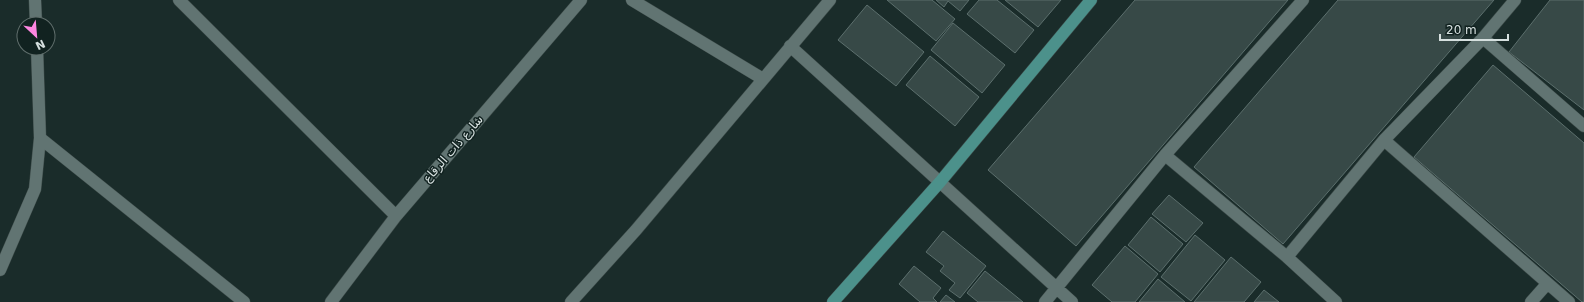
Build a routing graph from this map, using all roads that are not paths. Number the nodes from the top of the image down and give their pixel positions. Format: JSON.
{"nodes":[{"id":1,"x":35,"y":0,"type":"edge"},
{"id":2,"x":179,"y":0,"type":"edge"},
{"id":3,"x":581,"y":0,"type":"edge"},
{"id":4,"x":632,"y":0,"type":"edge"},
{"id":5,"x":830,"y":0,"type":"edge"},
{"id":6,"x":1091,"y":0,"type":"edge"},
{"id":7,"x":1303,"y":0,"type":"edge"},
{"id":8,"x":1515,"y":0,"type":"edge"},
{"id":9,"x":36,"y":16,"type":"edge"},
{"id":10,"x":1483,"y":38,"type":"junction"},
{"id":11,"x":790,"y":46,"type":"junction"},
{"id":12,"x":37,"y":56,"type":"edge"},
{"id":13,"x":763,"y":79,"type":"junction"},
{"id":14,"x":1584,"y":126,"type":"edge"},
{"id":15,"x":40,"y":138,"type":"junction"},
{"id":16,"x":1384,"y":140,"type":"junction"},
{"id":17,"x":1165,"y":155,"type":"junction"},
{"id":18,"x":940,"y":182,"type":"junction"},
{"id":19,"x":396,"y":216,"type":"junction"},
{"id":20,"x":1287,"y":258,"type":"junction"},
{"id":21,"x":0,"y":270,"type":"edge"},
{"id":22,"x":1547,"y":284,"type":"junction"},
{"id":23,"x":1056,"y":289,"type":"junction"},
{"id":24,"x":244,"y":302,"type":"edge"},
{"id":25,"x":331,"y":302,"type":"edge"},
{"id":26,"x":571,"y":302,"type":"edge"},
{"id":27,"x":833,"y":302,"type":"edge"},
{"id":28,"x":1045,"y":302,"type":"edge"},
{"id":29,"x":1072,"y":302,"type":"edge"},
{"id":30,"x":1336,"y":302,"type":"edge"},
{"id":31,"x":1531,"y":302,"type":"edge"},
{"id":32,"x":1569,"y":302,"type":"edge"}],
"edges":[{"from":1,"to":9,"type":"street"},
{"from":2,"to":19,"type":"street"},
{"from":3,"to":19,"type":"street","name":"شارع ذات الرقاع"},
{"from":4,"to":13,"type":"street"},
{"from":5,"to":11,"type":"street"},
{"from":6,"to":18,"type":"main road"},
{"from":7,"to":17,"type":"street"},
{"from":8,"to":10,"type":"street"},
{"from":10,"to":14,"type":"street"},
{"from":10,"to":16,"type":"street"},
{"from":11,"to":13,"type":"street"},
{"from":11,"to":18,"type":"street"},
{"from":12,"to":15,"type":"street"},
{"from":13,"to":26,"type":"street"},
{"from":15,"to":21,"type":"street"},
{"from":15,"to":24,"type":"street"},
{"from":16,"to":20,"type":"street"},
{"from":16,"to":22,"type":"street"},
{"from":17,"to":20,"type":"street"},
{"from":17,"to":23,"type":"street"},
{"from":18,"to":23,"type":"street"},
{"from":18,"to":27,"type":"main road"},
{"from":19,"to":25,"type":"street","name":"شارع ذات الرقاع"},
{"from":20,"to":30,"type":"street"},
{"from":22,"to":31,"type":"street"},
{"from":22,"to":32,"type":"street"},
{"from":23,"to":28,"type":"street"},
{"from":23,"to":29,"type":"street"}]}
